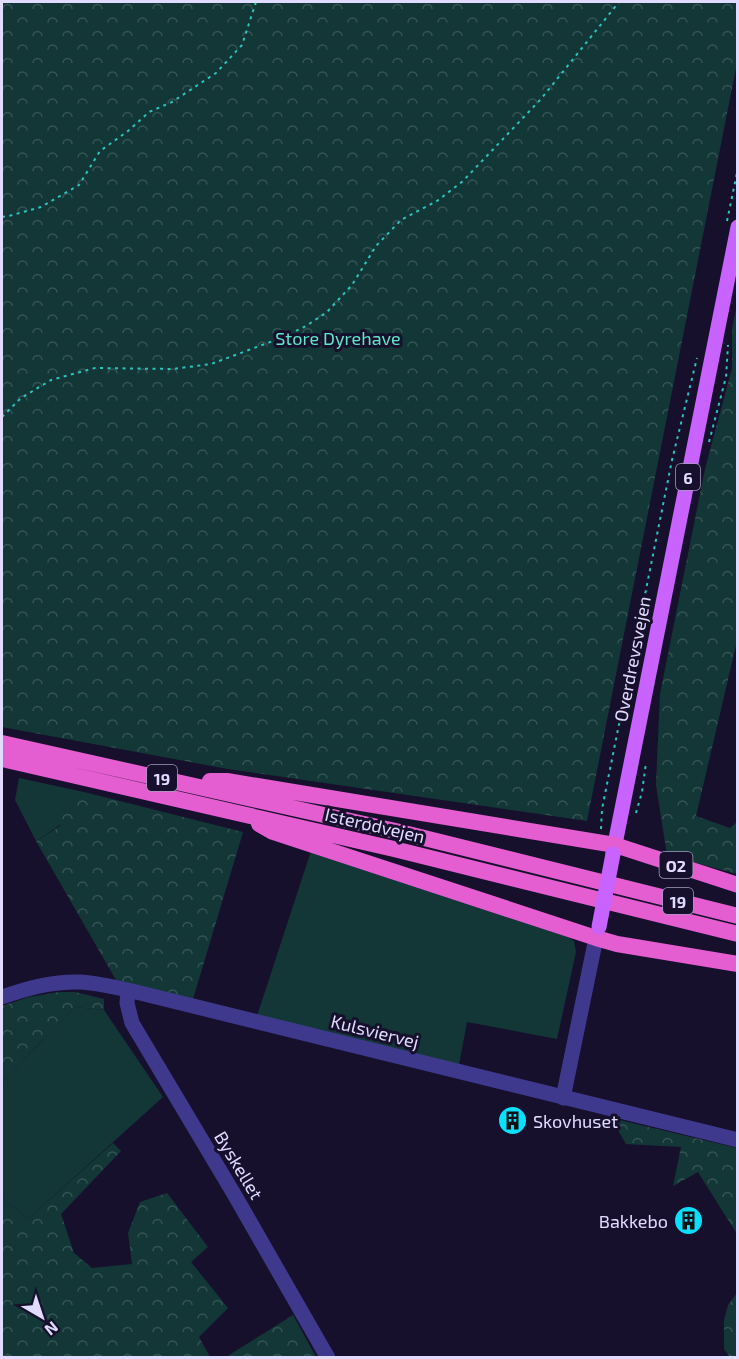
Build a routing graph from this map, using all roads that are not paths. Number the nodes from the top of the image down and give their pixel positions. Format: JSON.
{"nodes":[{"id":1,"x":731,"y":229,"type":"edge"},
{"id":2,"x":2,"y":743,"type":"edge"},
{"id":3,"x":2,"y":759,"type":"edge"},
{"id":4,"x":180,"y":782,"type":"junction"},
{"id":5,"x":242,"y":813,"type":"junction"},
{"id":6,"x":610,"y":847,"type":"junction"},
{"id":7,"x":738,"y":885,"type":"edge"},
{"id":8,"x":738,"y":916,"type":"edge"},
{"id":9,"x":597,"y":932,"type":"junction"},
{"id":10,"x":738,"y":934,"type":"edge"},
{"id":11,"x":738,"y":964,"type":"edge"},
{"id":12,"x":128,"y":990,"type":"junction"},
{"id":13,"x":2,"y":997,"type":"edge"},
{"id":14,"x":563,"y":1098,"type":"junction"},
{"id":15,"x":738,"y":1140,"type":"edge"},
{"id":16,"x":328,"y":1358,"type":"edge"}],
"edges":[{"from":1,"to":6,"type":"main road","name":"Overdrevsvejen","number":"6"},
{"from":2,"to":4,"type":"highway","name":"Isterødvejen","number":"19"},
{"from":3,"to":5,"type":"highway","name":"Isterødvejen","number":"19"},
{"from":4,"to":6,"type":"highway"},
{"from":4,"to":8,"type":"highway","name":"Isterødvejen","number":"19"},
{"from":5,"to":9,"type":"highway"},
{"from":5,"to":10,"type":"highway","name":"Isterødvejen","number":"19"},
{"from":6,"to":7,"type":"highway","number":"O2"},
{"from":6,"to":9,"type":"main road","name":"Overdrevsvejen","number":"6","bridge":true},
{"from":9,"to":11,"type":"highway"},
{"from":9,"to":14,"type":"street","name":"Overdrevsvejen"},
{"from":12,"to":13,"type":"street","name":"Kulsviervej"},
{"from":12,"to":14,"type":"street","name":"Kulsviervej"},
{"from":12,"to":16,"type":"street","name":"Byskellet"},
{"from":14,"to":15,"type":"street","name":"Kulsviervej"}]}
